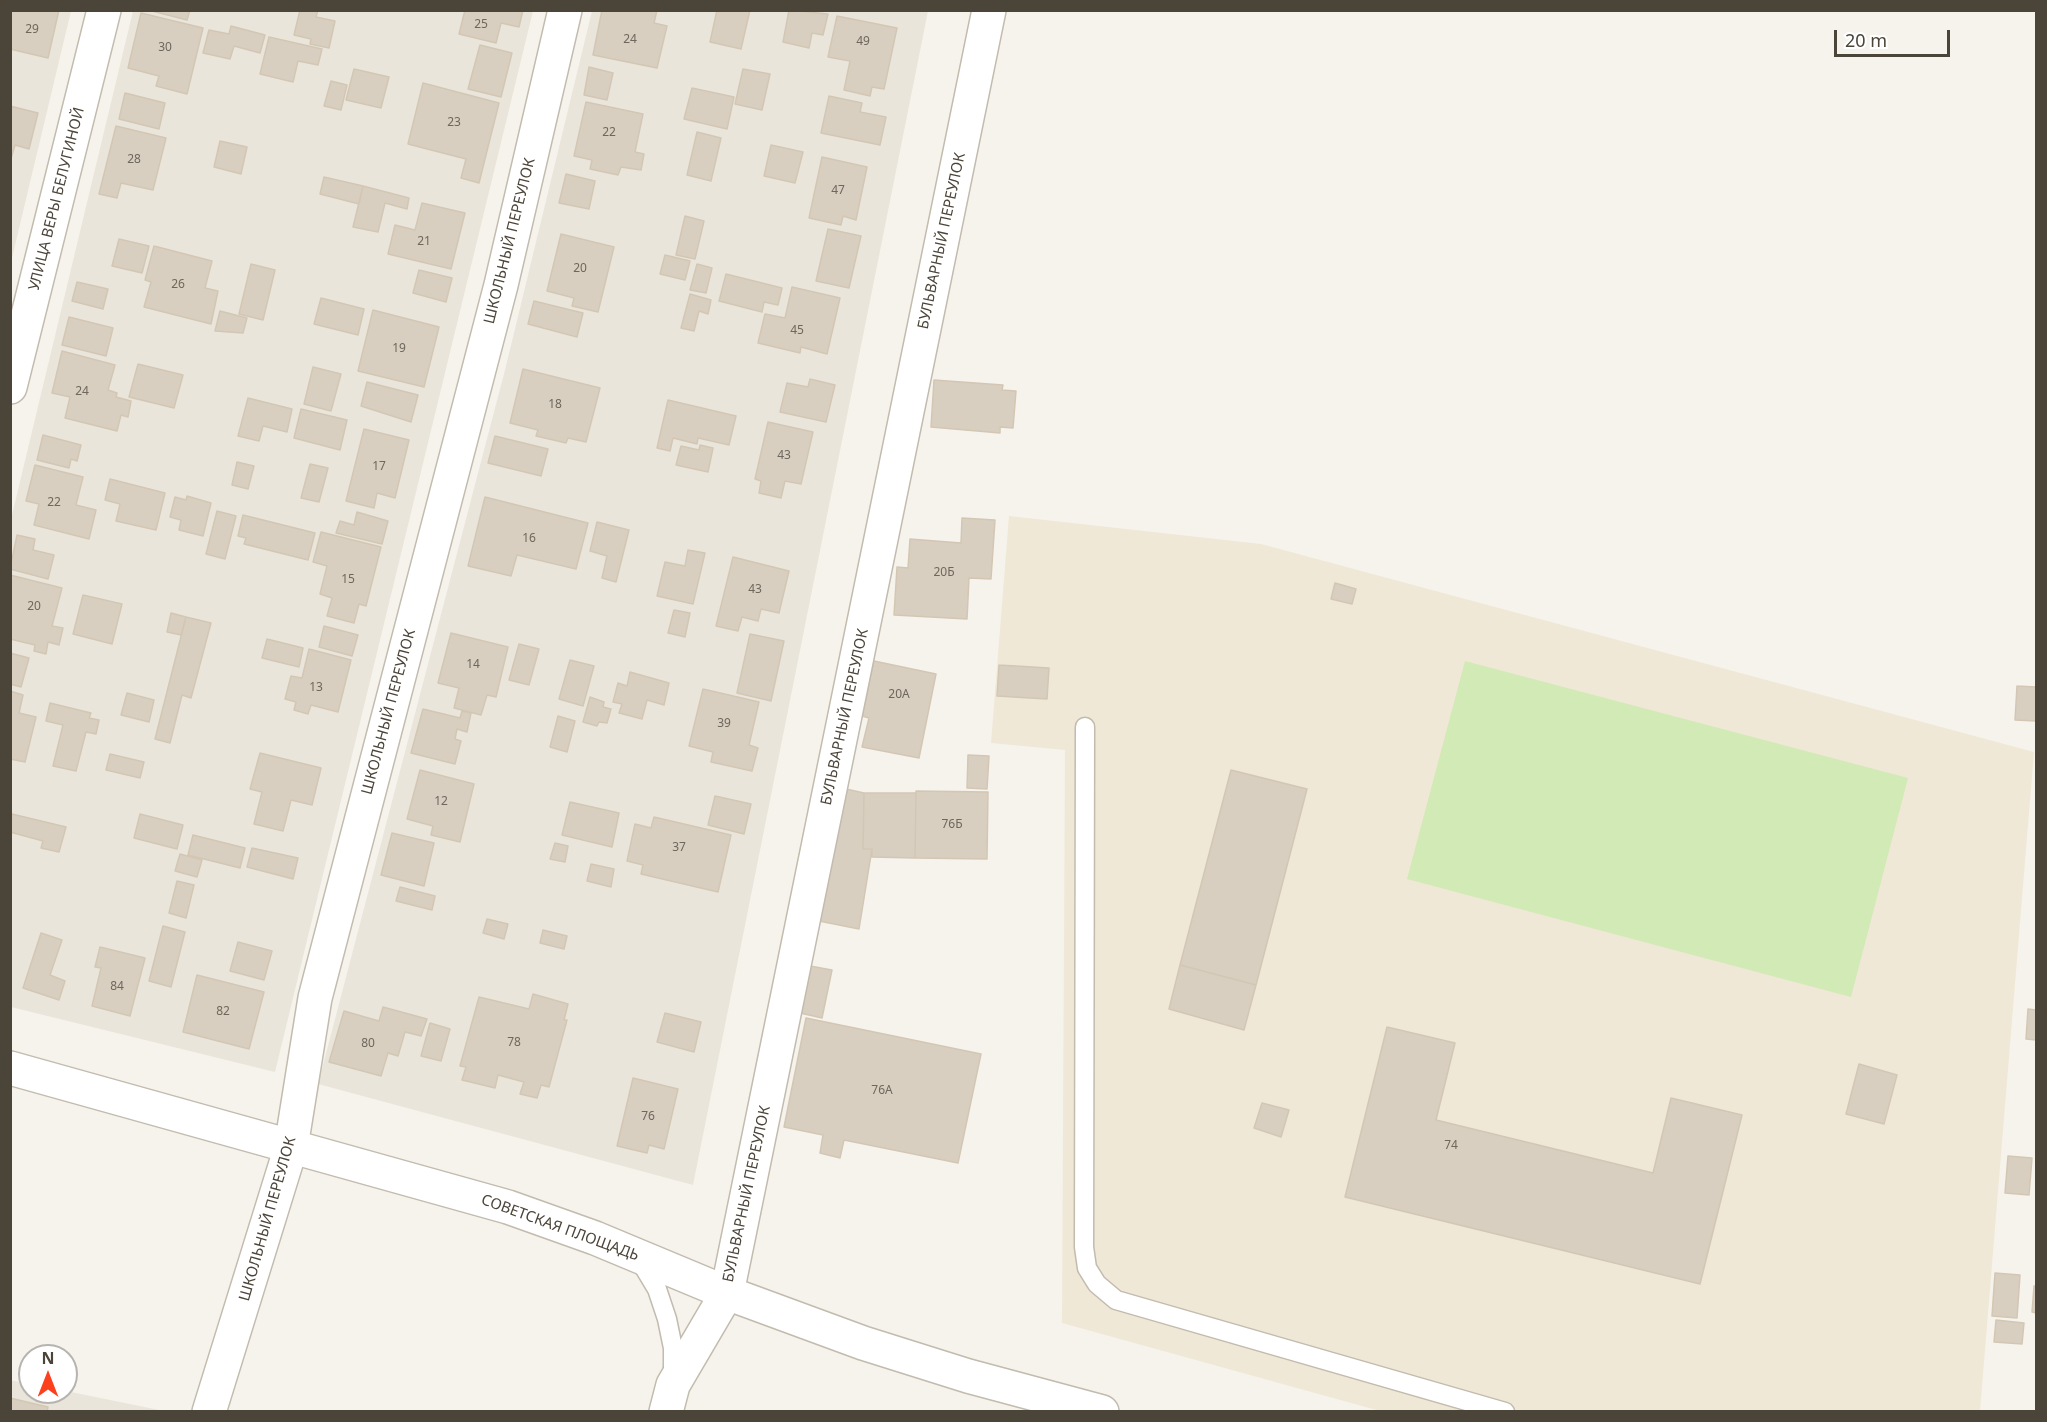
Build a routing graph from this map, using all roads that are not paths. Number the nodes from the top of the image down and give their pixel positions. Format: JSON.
{"nodes":[{"id":1,"x":104,"y":10,"type":"edge"},
{"id":2,"x":565,"y":10,"type":"edge"},
{"id":3,"x":989,"y":10,"type":"edge"},
{"id":4,"x":10,"y":387,"type":"edge"},
{"id":5,"x":1084,"y":727,"type":"dead end"},
{"id":6,"x":10,"y":1068,"type":"edge"},
{"id":7,"x":291,"y":1147,"type":"junction"},
{"id":8,"x":637,"y":1256,"type":"junction"},
{"id":9,"x":727,"y":1293,"type":"junction"},
{"id":10,"x":669,"y":1398,"type":"edge"},
{"id":11,"x":209,"y":1412,"type":"edge"},
{"id":12,"x":1102,"y":1412,"type":"edge"},
{"id":13,"x":1505,"y":1412,"type":"edge"}],
"edges":[{"from":1,"to":4,"type":"street","name":"УЛИЦА ВЕРЫ БЕЛУГИНОЙ"},
{"from":2,"to":7,"type":"street","name":"ШКОЛЬНЫЙ ПЕРЕУЛОК"},
{"from":3,"to":9,"type":"street","name":"БУЛЬВАРНЫЙ ПЕРЕУЛОК"},
{"from":5,"to":13,"type":"lane"},
{"from":6,"to":7,"type":"street","name":"СОВЕТСКАЯ ПЛОЩАДЬ"},
{"from":7,"to":8,"type":"street","name":"СОВЕТСКАЯ ПЛОЩАДЬ"},
{"from":7,"to":11,"type":"street","name":"ШКОЛЬНЫЙ ПЕРЕУЛОК"},
{"from":8,"to":9,"type":"street","name":"СОВЕТСКАЯ ПЛОЩАДЬ"},
{"from":8,"to":10,"type":"lane"},
{"from":9,"to":10,"type":"street","name":"БУЛЬВАРНЫЙ ПЕРЕУЛОК"},
{"from":9,"to":12,"type":"street","name":"СОВЕТСКАЯ ПЛОЩАДЬ"}]}
